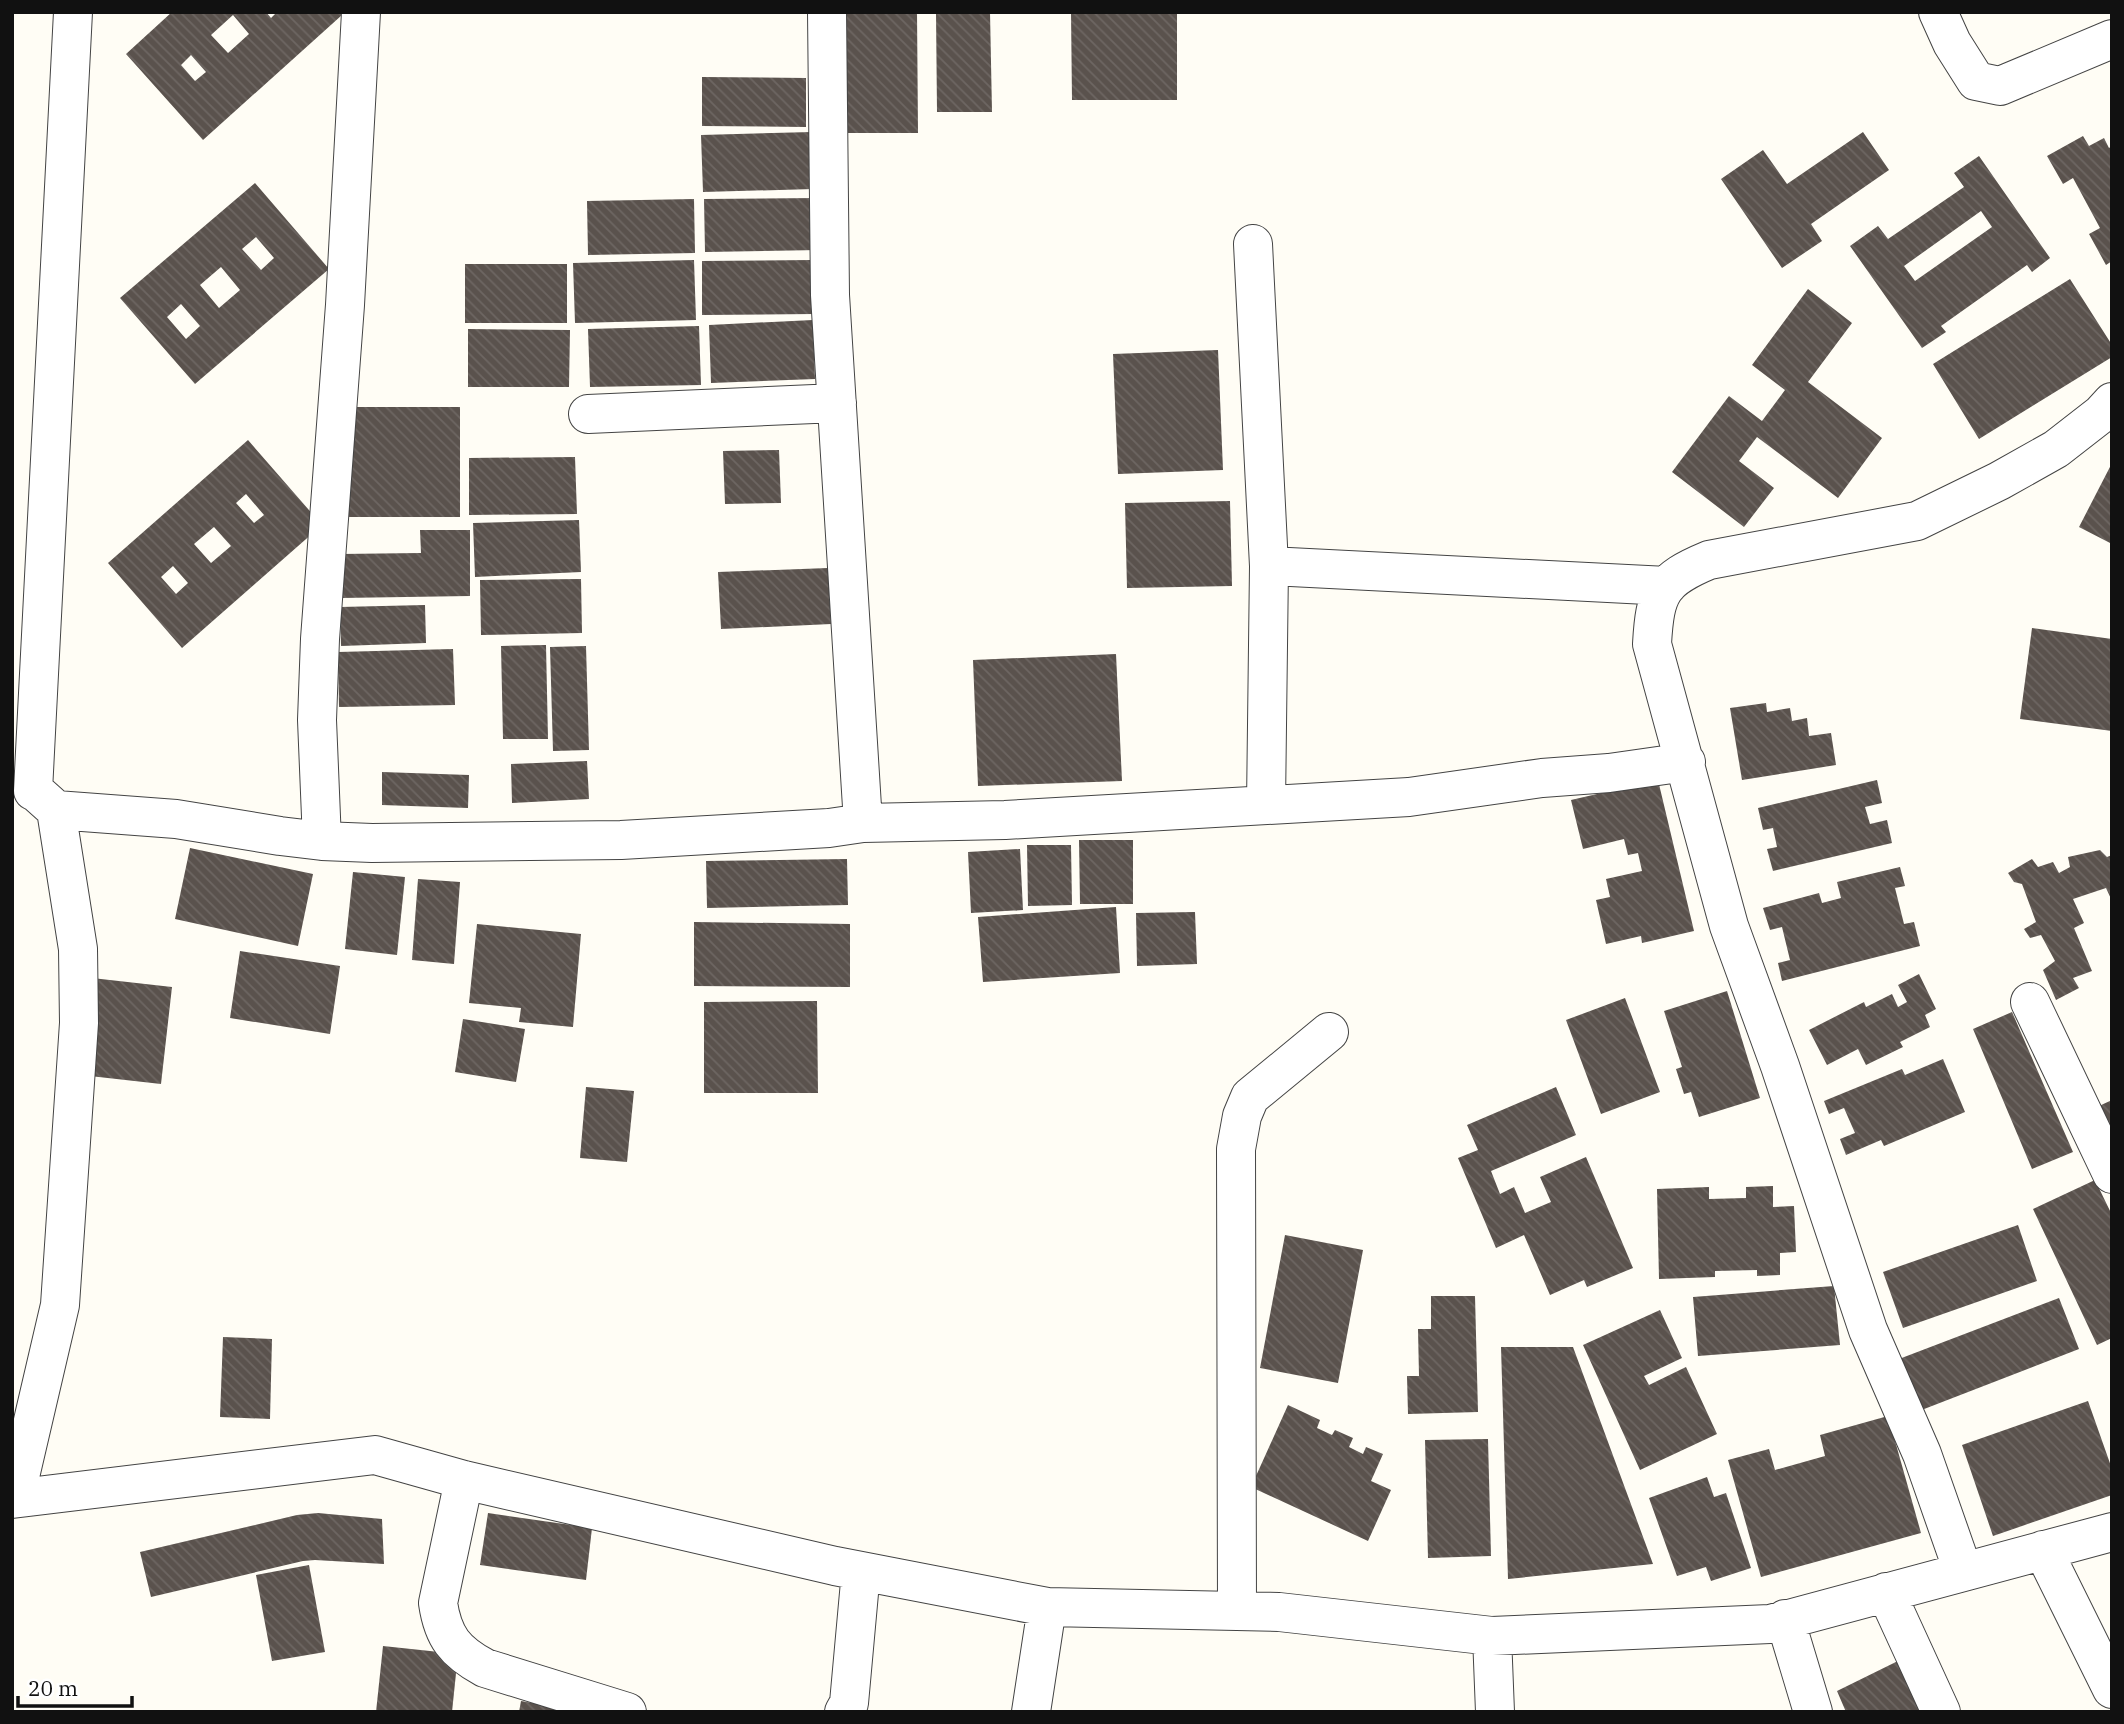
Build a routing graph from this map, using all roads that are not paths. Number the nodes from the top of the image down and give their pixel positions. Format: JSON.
{"nodes":[{"id":1,"x":73,"y":12,"type":"edge"},
{"id":2,"x":360,"y":12,"type":"edge"},
{"id":3,"x":827,"y":12,"type":"edge"},
{"id":4,"x":1938,"y":12,"type":"edge"},
{"id":5,"x":2112,"y":39,"type":"edge"},
{"id":6,"x":1253,"y":244,"type":"dead end"},
{"id":7,"x":2112,"y":402,"type":"edge"},
{"id":8,"x":837,"y":403,"type":"junction"},
{"id":9,"x":588,"y":414,"type":"dead end"},
{"id":10,"x":1269,"y":566,"type":"junction"},
{"id":11,"x":1667,"y":586,"type":"junction"},
{"id":12,"x":1686,"y":762,"type":"junction"},
{"id":13,"x":34,"y":795,"type":"edge"},
{"id":14,"x":1266,"y":805,"type":"junction"},
{"id":15,"x":863,"y":823,"type":"junction"},
{"id":16,"x":322,"y":841,"type":"junction"},
{"id":17,"x":2030,"y":1002,"type":"dead end"},
{"id":18,"x":1329,"y":1032,"type":"dead end"},
{"id":19,"x":2112,"y":1174,"type":"edge"},
{"id":20,"x":464,"y":1480,"type":"junction"},
{"id":21,"x":14,"y":1499,"type":"edge"},
{"id":22,"x":2112,"y":1532,"type":"edge"},
{"id":23,"x":2043,"y":1550,"type":"junction"},
{"id":24,"x":861,"y":1571,"type":"junction"},
{"id":25,"x":1963,"y":1571,"type":"junction"},
{"id":26,"x":1886,"y":1592,"type":"junction"},
{"id":27,"x":1047,"y":1607,"type":"junction"},
{"id":28,"x":1237,"y":1611,"type":"junction"},
{"id":29,"x":1785,"y":1619,"type":"junction"},
{"id":30,"x":1492,"y":1636,"type":"junction"},
{"id":31,"x":2112,"y":1689,"type":"edge"},
{"id":32,"x":627,"y":1712,"type":"edge"},
{"id":33,"x":844,"y":1712,"type":"edge"},
{"id":34,"x":1031,"y":1712,"type":"edge"},
{"id":35,"x":1496,"y":1712,"type":"edge"},
{"id":36,"x":1813,"y":1712,"type":"edge"},
{"id":37,"x":1941,"y":1712,"type":"edge"}],
"edges":[{"from":1,"to":13,"type":"street"},
{"from":2,"to":16,"type":"street"},
{"from":3,"to":8,"type":"street"},
{"from":4,"to":5,"type":"street"},
{"from":6,"to":10,"type":"street"},
{"from":7,"to":11,"type":"street"},
{"from":8,"to":9,"type":"street"},
{"from":8,"to":15,"type":"street"},
{"from":10,"to":11,"type":"street"},
{"from":10,"to":14,"type":"street"},
{"from":11,"to":12,"type":"street"},
{"from":12,"to":14,"type":"street"},
{"from":12,"to":25,"type":"street"},
{"from":13,"to":16,"type":"street"},
{"from":13,"to":21,"type":"street"},
{"from":14,"to":15,"type":"street"},
{"from":15,"to":16,"type":"street"},
{"from":17,"to":19,"type":"street"},
{"from":18,"to":28,"type":"street"},
{"from":20,"to":21,"type":"street"},
{"from":20,"to":24,"type":"street"},
{"from":20,"to":32,"type":"street"},
{"from":22,"to":23,"type":"street"},
{"from":23,"to":25,"type":"street"},
{"from":23,"to":31,"type":"street"},
{"from":24,"to":27,"type":"street"},
{"from":24,"to":33,"type":"street"},
{"from":25,"to":26,"type":"street"},
{"from":26,"to":29,"type":"street"},
{"from":26,"to":37,"type":"street"},
{"from":27,"to":28,"type":"street"},
{"from":27,"to":34,"type":"street"},
{"from":28,"to":30,"type":"street"},
{"from":29,"to":30,"type":"street"},
{"from":29,"to":36,"type":"street"},
{"from":30,"to":35,"type":"street"}]}
